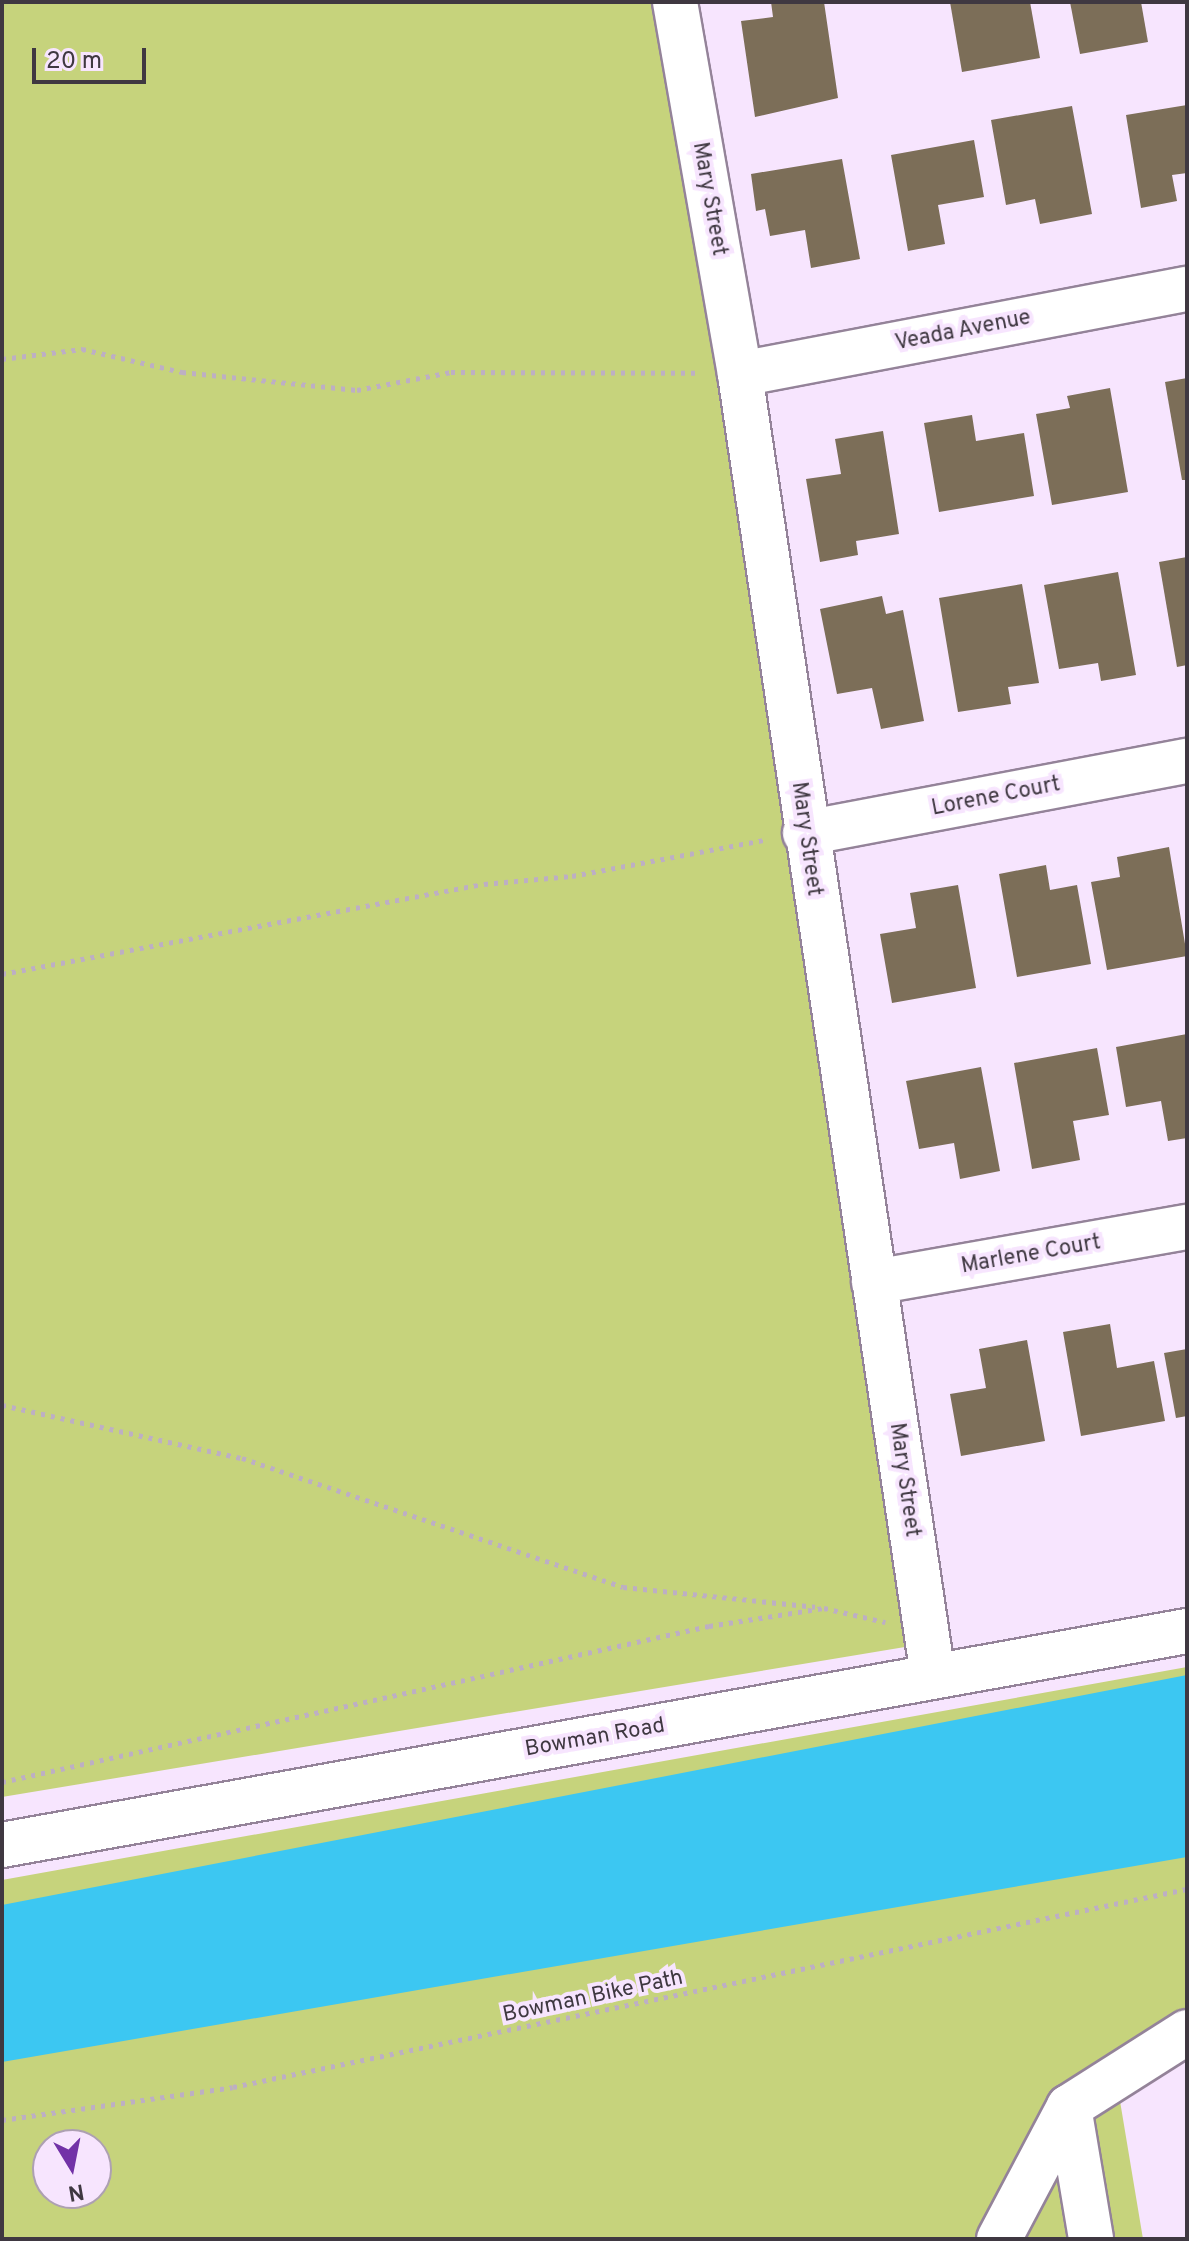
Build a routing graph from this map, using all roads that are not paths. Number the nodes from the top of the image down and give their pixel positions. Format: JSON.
{"nodes":[{"id":1,"x":675,"y":2,"type":"edge"},
{"id":2,"x":1187,"y":289,"type":"edge"},
{"id":3,"x":740,"y":374,"type":"junction"},
{"id":4,"x":1187,"y":761,"type":"edge"},
{"id":5,"x":805,"y":833,"type":"junction"},
{"id":6,"x":1187,"y":1227,"type":"edge"},
{"id":7,"x":874,"y":1282,"type":"junction"},
{"id":8,"x":1187,"y":1631,"type":"edge"},
{"id":9,"x":933,"y":1677,"type":"junction"},
{"id":10,"x":2,"y":1845,"type":"edge"},
{"id":11,"x":1187,"y":2032,"type":"edge"},
{"id":12,"x":1069,"y":2107,"type":"junction"},
{"id":13,"x":999,"y":2239,"type":"edge"},
{"id":14,"x":1091,"y":2239,"type":"edge"}],
"edges":[{"from":1,"to":3,"type":"street","name":"Mary Street"},
{"from":2,"to":3,"type":"street","name":"Veada Avenue"},
{"from":3,"to":5,"type":"street","name":"Mary Street"},
{"from":4,"to":5,"type":"street","name":"Lorene Court"},
{"from":5,"to":7,"type":"street","name":"Mary Street"},
{"from":6,"to":7,"type":"street","name":"Marlene Court"},
{"from":7,"to":9,"type":"street","name":"Mary Street"},
{"from":8,"to":9,"type":"street","name":"Bowman Road"},
{"from":9,"to":10,"type":"street","name":"Bowman Road"},
{"from":11,"to":12,"type":"street"},
{"from":12,"to":13,"type":"street"},
{"from":12,"to":14,"type":"street"}]}
